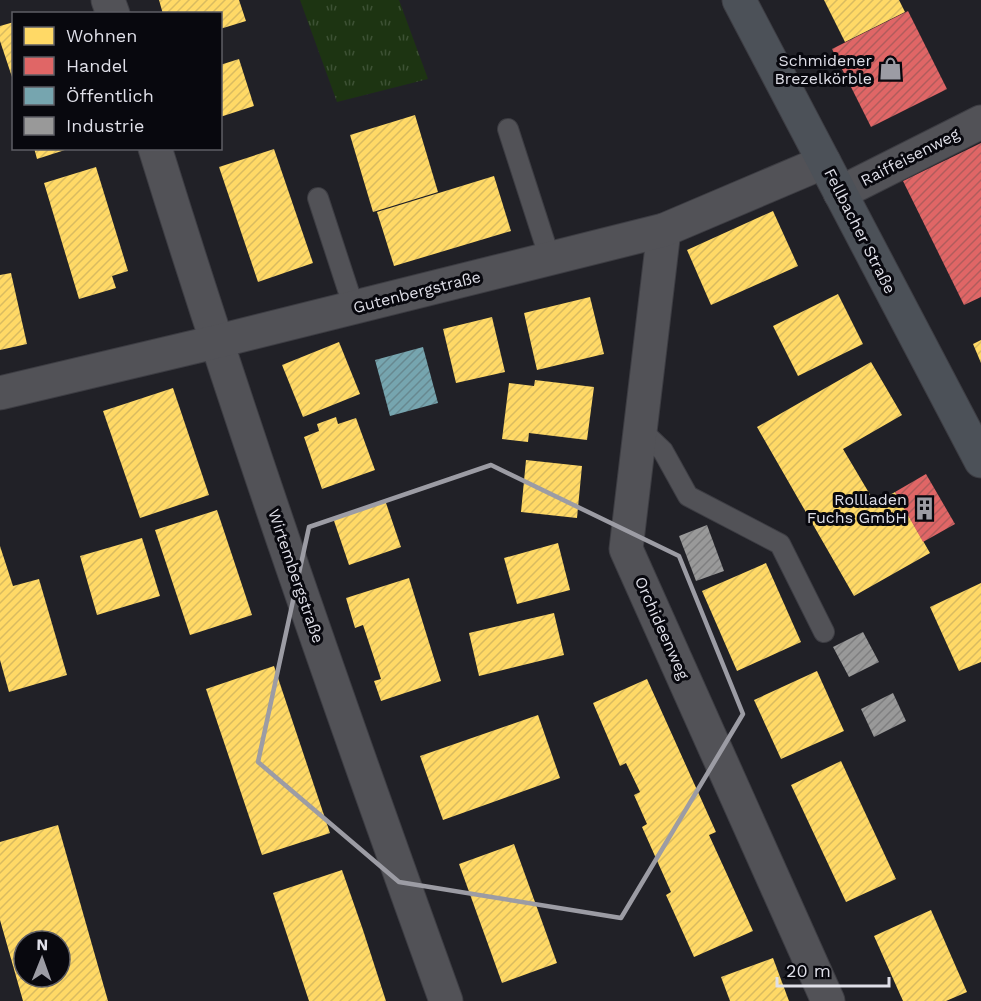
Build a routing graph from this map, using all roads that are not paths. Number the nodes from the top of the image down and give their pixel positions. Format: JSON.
{"nodes":[{"id":1,"x":739,"y":0,"type":"edge"},
{"id":2,"x":981,"y":122,"type":"edge"},
{"id":3,"x":508,"y":129,"type":"dead end"},
{"id":4,"x":156,"y":150,"type":"edge"},
{"id":5,"x":824,"y":162,"type":"junction"},
{"id":6,"x":840,"y":193,"type":"junction"},
{"id":7,"x":318,"y":198,"type":"dead end"},
{"id":8,"x":663,"y":230,"type":"junction"},
{"id":9,"x":550,"y":259,"type":"junction"},
{"id":10,"x":354,"y":308,"type":"junction"},
{"id":11,"x":215,"y":342,"type":"junction"},
{"id":12,"x":0,"y":393,"type":"edge"},
{"id":13,"x":640,"y":429,"type":"junction"},
{"id":14,"x":981,"y":461,"type":"edge"},
{"id":15,"x":824,"y":632,"type":"dead end"},
{"id":16,"x":446,"y":1001,"type":"edge"},
{"id":17,"x":828,"y":1001,"type":"edge"}],
"edges":[{"from":1,"to":5,"type":"street","name":"Fellbacher Straße"},
{"from":2,"to":6,"type":"street","name":"Raiffeisenweg"},
{"from":3,"to":9,"type":"lane"},
{"from":4,"to":11,"type":"street","name":"Wirtembergstraße"},
{"from":5,"to":6,"type":"street","name":"Fellbacher Straße"},
{"from":5,"to":8,"type":"street","name":"Gutenbergstraße"},
{"from":6,"to":14,"type":"street","name":"Fellbacher Straße"},
{"from":7,"to":10,"type":"lane"},
{"from":8,"to":9,"type":"street","name":"Gutenbergstraße"},
{"from":8,"to":13,"type":"street","name":"Orchideenweg"},
{"from":9,"to":10,"type":"street","name":"Gutenbergstraße"},
{"from":10,"to":11,"type":"street","name":"Gutenbergstraße"},
{"from":11,"to":12,"type":"street","name":"Gutenbergstraße"},
{"from":11,"to":16,"type":"street","name":"Wirtembergstraße"},
{"from":13,"to":15,"type":"lane"},
{"from":13,"to":17,"type":"street","name":"Orchideenweg"}]}
